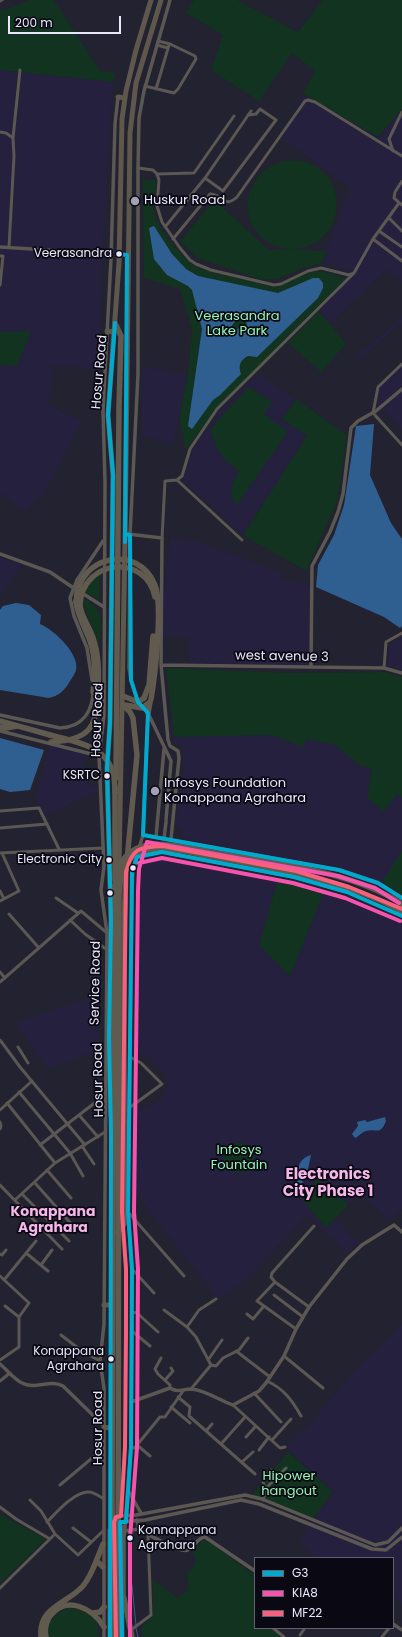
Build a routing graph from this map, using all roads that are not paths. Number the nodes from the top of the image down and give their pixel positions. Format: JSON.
{"nodes":[{"id":1,"x":151,"y":0,"type":"edge"},
{"id":2,"x":161,"y":0,"type":"edge"},
{"id":3,"x":170,"y":0,"type":"edge"},
{"id":4,"x":157,"y":43,"type":"junction"},
{"id":5,"x":168,"y":46,"type":"junction"},
{"id":6,"x":20,"y":70,"type":"dead end"},
{"id":7,"x":145,"y":86,"type":"junction"},
{"id":8,"x":156,"y":89,"type":"junction"},
{"id":9,"x":118,"y":97,"type":"joint"},
{"id":10,"x":125,"y":98,"type":"junction"},
{"id":11,"x":251,"y":111,"type":"dead end"},
{"id":12,"x":402,"y":112,"type":"edge"},
{"id":13,"x":248,"y":115,"type":"junction"},
{"id":14,"x":234,"y":116,"type":"dead end"},
{"id":15,"x":0,"y":132,"type":"edge"},
{"id":16,"x":13,"y":138,"type":"junction"},
{"id":17,"x":393,"y":150,"type":"junction"},
{"id":18,"x":402,"y":156,"type":"edge"},
{"id":19,"x":138,"y":168,"type":"junction"},
{"id":20,"x":157,"y":174,"type":"junction"},
{"id":21,"x":205,"y":178,"type":"junction"},
{"id":22,"x":402,"y":181,"type":"edge"},
{"id":23,"x":401,"y":204,"type":"edge"},
{"id":24,"x":389,"y":218,"type":"junction"},
{"id":25,"x":164,"y":227,"type":"junction"},
{"id":26,"x":379,"y":231,"type":"junction"},
{"id":27,"x":402,"y":231,"type":"edge"},
{"id":28,"x":173,"y":239,"type":"junction"},
{"id":29,"x":373,"y":239,"type":"junction"},
{"id":30,"x":0,"y":247,"type":"edge"},
{"id":31,"x":9,"y":247,"type":"junction"},
{"id":32,"x":402,"y":247,"type":"edge"},
{"id":33,"x":111,"y":254,"type":"junction"},
{"id":34,"x":119,"y":254,"type":"junction"},
{"id":35,"x":127,"y":255,"type":"junction"},
{"id":36,"x":1,"y":256,"type":"edge"},
{"id":37,"x":402,"y":261,"type":"edge"},
{"id":38,"x":354,"y":273,"type":"junction"},
{"id":39,"x":0,"y":285,"type":"edge"},
{"id":40,"x":115,"y":323,"type":"junction"},
{"id":41,"x":107,"y":332,"type":"junction"},
{"id":42,"x":114,"y":332,"type":"junction"},
{"id":43,"x":402,"y":364,"type":"edge"},
{"id":44,"x":402,"y":389,"type":"edge"},
{"id":45,"x":372,"y":413,"type":"junction"},
{"id":46,"x":402,"y":445,"type":"edge"},
{"id":47,"x":177,"y":480,"type":"junction"},
{"id":48,"x":128,"y":534,"type":"junction"},
{"id":49,"x":162,"y":538,"type":"junction"},
{"id":50,"x":104,"y":540,"type":"junction"},
{"id":51,"x":242,"y":540,"type":"dead end"},
{"id":52,"x":0,"y":554,"type":"edge"},
{"id":53,"x":73,"y":588,"type":"junction"},
{"id":54,"x":78,"y":603,"type":"junction"},
{"id":55,"x":104,"y":607,"type":"junction"},
{"id":56,"x":402,"y":633,"type":"edge"},
{"id":57,"x":161,"y":665,"type":"junction"},
{"id":58,"x":311,"y":667,"type":"junction"},
{"id":59,"x":384,"y":668,"type":"junction"},
{"id":60,"x":402,"y":673,"type":"edge"},
{"id":61,"x":93,"y":692,"type":"junction"},
{"id":62,"x":123,"y":696,"type":"junction"},
{"id":63,"x":151,"y":701,"type":"junction"},
{"id":64,"x":138,"y":702,"type":"junction"},
{"id":65,"x":123,"y":705,"type":"junction"},
{"id":66,"x":143,"y":708,"type":"junction"},
{"id":67,"x":148,"y":713,"type":"junction"},
{"id":68,"x":0,"y":715,"type":"edge"},
{"id":69,"x":0,"y":721,"type":"edge"},
{"id":70,"x":19,"y":726,"type":"junction"},
{"id":71,"x":0,"y":727,"type":"edge"},
{"id":72,"x":0,"y":731,"type":"edge"},
{"id":73,"x":51,"y":742,"type":"junction"},
{"id":74,"x":164,"y":748,"type":"junction"},
{"id":75,"x":99,"y":756,"type":"junction"},
{"id":76,"x":115,"y":792,"type":"junction"},
{"id":77,"x":0,"y":811,"type":"edge"},
{"id":78,"x":47,"y":824,"type":"junction"},
{"id":79,"x":0,"y":828,"type":"edge"},
{"id":80,"x":143,"y":835,"type":"junction"},
{"id":81,"x":156,"y":837,"type":"junction"},
{"id":82,"x":165,"y":838,"type":"junction"},
{"id":83,"x":170,"y":839,"type":"junction"},
{"id":84,"x":103,"y":848,"type":"junction"},
{"id":85,"x":59,"y":849,"type":"junction"},
{"id":86,"x":162,"y":852,"type":"junction"},
{"id":87,"x":1,"y":853,"type":"edge"},
{"id":88,"x":204,"y":853,"type":"junction"},
{"id":89,"x":137,"y":857,"type":"junction"},
{"id":90,"x":114,"y":890,"type":"junction"},
{"id":91,"x":0,"y":891,"type":"edge"},
{"id":92,"x":56,"y":898,"type":"dead end"},
{"id":93,"x":402,"y":898,"type":"edge"},
{"id":94,"x":4,"y":899,"type":"junction"},
{"id":95,"x":0,"y":901,"type":"edge"},
{"id":96,"x":402,"y":904,"type":"edge"},
{"id":97,"x":402,"y":911,"type":"edge"},
{"id":98,"x":9,"y":914,"type":"dead end"},
{"id":99,"x":78,"y":914,"type":"junction"},
{"id":100,"x":402,"y":916,"type":"edge"},
{"id":101,"x":70,"y":920,"type":"junction"},
{"id":102,"x":107,"y":933,"type":"junction"},
{"id":103,"x":39,"y":948,"type":"junction"},
{"id":104,"x":106,"y":949,"type":"junction"},
{"id":105,"x":0,"y":972,"type":"edge"},
{"id":106,"x":5,"y":978,"type":"junction"},
{"id":107,"x":0,"y":982,"type":"edge"},
{"id":108,"x":1,"y":1042,"type":"edge"},
{"id":109,"x":18,"y":1048,"type":"dead end"},
{"id":110,"x":24,"y":1057,"type":"junction"},
{"id":111,"x":130,"y":1057,"type":"junction"},
{"id":112,"x":17,"y":1063,"type":"junction"},
{"id":113,"x":28,"y":1063,"type":"dead end"},
{"id":114,"x":32,"y":1081,"type":"junction"},
{"id":115,"x":19,"y":1092,"type":"junction"},
{"id":116,"x":105,"y":1095,"type":"junction"},
{"id":117,"x":7,"y":1103,"type":"junction"},
{"id":118,"x":0,"y":1110,"type":"edge"},
{"id":119,"x":128,"y":1110,"type":"junction"},
{"id":120,"x":79,"y":1115,"type":"junction"},
{"id":121,"x":0,"y":1122,"type":"edge"},
{"id":122,"x":68,"y":1124,"type":"junction"},
{"id":123,"x":0,"y":1129,"type":"edge"},
{"id":124,"x":105,"y":1132,"type":"junction"},
{"id":125,"x":54,"y":1134,"type":"junction"},
{"id":126,"x":98,"y":1137,"type":"junction"},
{"id":127,"x":40,"y":1145,"type":"junction"},
{"id":128,"x":84,"y":1145,"type":"junction"},
{"id":129,"x":70,"y":1153,"type":"junction"},
{"id":130,"x":55,"y":1164,"type":"junction"},
{"id":131,"x":94,"y":1164,"type":"dead end"},
{"id":132,"x":47,"y":1170,"type":"junction"},
{"id":133,"x":83,"y":1176,"type":"dead end"},
{"id":134,"x":35,"y":1183,"type":"junction"},
{"id":135,"x":0,"y":1185,"type":"edge"},
{"id":136,"x":22,"y":1194,"type":"junction"},
{"id":137,"x":71,"y":1198,"type":"dead end"},
{"id":138,"x":16,"y":1200,"type":"junction"},
{"id":139,"x":128,"y":1212,"type":"junction"},
{"id":140,"x":314,"y":1226,"type":"dead end"},
{"id":141,"x":74,"y":1227,"type":"dead end"},
{"id":142,"x":402,"y":1232,"type":"edge"},
{"id":143,"x":118,"y":1233,"type":"junction"},
{"id":144,"x":36,"y":1241,"type":"dead end"},
{"id":145,"x":69,"y":1241,"type":"dead end"},
{"id":146,"x":62,"y":1249,"type":"dead end"},
{"id":147,"x":6,"y":1250,"type":"dead end"},
{"id":148,"x":52,"y":1250,"type":"dead end"},
{"id":149,"x":26,"y":1253,"type":"junction"},
{"id":150,"x":1,"y":1255,"type":"edge"},
{"id":151,"x":41,"y":1265,"type":"junction"},
{"id":152,"x":132,"y":1269,"type":"junction"},
{"id":153,"x":48,"y":1271,"type":"dead end"},
{"id":154,"x":184,"y":1276,"type":"dead end"},
{"id":155,"x":2,"y":1279,"type":"edge"},
{"id":156,"x":275,"y":1282,"type":"junction"},
{"id":157,"x":154,"y":1293,"type":"dead end"},
{"id":158,"x":274,"y":1295,"type":"dead end"},
{"id":159,"x":216,"y":1299,"type":"dead end"},
{"id":160,"x":104,"y":1305,"type":"junction"},
{"id":161,"x":110,"y":1305,"type":"junction"},
{"id":162,"x":5,"y":1306,"type":"dead end"},
{"id":163,"x":264,"y":1306,"type":"junction"},
{"id":164,"x":309,"y":1307,"type":"junction"},
{"id":165,"x":164,"y":1310,"type":"dead end"},
{"id":166,"x":132,"y":1312,"type":"junction"},
{"id":167,"x":247,"y":1314,"type":"dead end"},
{"id":168,"x":19,"y":1317,"type":"junction"},
{"id":169,"x":303,"y":1317,"type":"junction"},
{"id":170,"x":187,"y":1327,"type":"junction"},
{"id":171,"x":296,"y":1329,"type":"junction"},
{"id":172,"x":132,"y":1331,"type":"junction"},
{"id":173,"x":158,"y":1332,"type":"dead end"},
{"id":174,"x":61,"y":1335,"type":"dead end"},
{"id":175,"x":248,"y":1338,"type":"dead end"},
{"id":176,"x":222,"y":1340,"type":"dead end"},
{"id":177,"x":150,"y":1346,"type":"dead end"},
{"id":178,"x":236,"y":1351,"type":"junction"},
{"id":179,"x":284,"y":1356,"type":"junction"},
{"id":180,"x":161,"y":1358,"type":"dead end"},
{"id":181,"x":0,"y":1360,"type":"edge"},
{"id":182,"x":208,"y":1360,"type":"junction"},
{"id":183,"x":100,"y":1361,"type":"junction"},
{"id":184,"x":0,"y":1364,"type":"edge"},
{"id":185,"x":211,"y":1365,"type":"junction"},
{"id":186,"x":171,"y":1368,"type":"dead end"},
{"id":187,"x":10,"y":1373,"type":"junction"},
{"id":188,"x":268,"y":1379,"type":"junction"},
{"id":189,"x":165,"y":1380,"type":"junction"},
{"id":190,"x":0,"y":1381,"type":"edge"},
{"id":191,"x":170,"y":1388,"type":"junction"},
{"id":192,"x":323,"y":1388,"type":"dead end"},
{"id":193,"x":190,"y":1389,"type":"junction"},
{"id":194,"x":183,"y":1390,"type":"junction"},
{"id":195,"x":254,"y":1393,"type":"junction"},
{"id":196,"x":178,"y":1396,"type":"junction"},
{"id":197,"x":131,"y":1402,"type":"junction"},
{"id":198,"x":233,"y":1405,"type":"junction"},
{"id":199,"x":171,"y":1407,"type":"junction"},
{"id":200,"x":301,"y":1416,"type":"dead end"},
{"id":201,"x":244,"y":1417,"type":"junction"},
{"id":202,"x":291,"y":1419,"type":"dead end"},
{"id":203,"x":281,"y":1422,"type":"dead end"},
{"id":204,"x":190,"y":1423,"type":"dead end"},
{"id":205,"x":212,"y":1424,"type":"dead end"},
{"id":206,"x":107,"y":1427,"type":"junction"},
{"id":207,"x":255,"y":1427,"type":"junction"},
{"id":208,"x":206,"y":1431,"type":"junction"},
{"id":209,"x":246,"y":1437,"type":"dead end"},
{"id":210,"x":271,"y":1439,"type":"junction"},
{"id":211,"x":221,"y":1444,"type":"junction"},
{"id":212,"x":138,"y":1445,"type":"junction"},
{"id":213,"x":131,"y":1447,"type":"junction"},
{"id":214,"x":285,"y":1447,"type":"dead end"},
{"id":215,"x":259,"y":1450,"type":"dead end"},
{"id":216,"x":253,"y":1452,"type":"dead end"},
{"id":217,"x":104,"y":1453,"type":"junction"},
{"id":218,"x":150,"y":1456,"type":"dead end"},
{"id":219,"x":242,"y":1462,"type":"junction"},
{"id":220,"x":286,"y":1468,"type":"dead end"},
{"id":221,"x":271,"y":1470,"type":"dead end"},
{"id":222,"x":255,"y":1474,"type":"dead end"},
{"id":223,"x":60,"y":1485,"type":"dead end"},
{"id":224,"x":266,"y":1489,"type":"junction"},
{"id":225,"x":128,"y":1491,"type":"junction"},
{"id":226,"x":104,"y":1499,"type":"junction"},
{"id":227,"x":30,"y":1500,"type":"dead end"},
{"id":228,"x":263,"y":1500,"type":"junction"},
{"id":229,"x":0,"y":1507,"type":"edge"},
{"id":230,"x":141,"y":1513,"type":"junction"},
{"id":231,"x":136,"y":1514,"type":"junction"},
{"id":232,"x":127,"y":1515,"type":"junction"},
{"id":233,"x":110,"y":1516,"type":"junction"},
{"id":234,"x":121,"y":1516,"type":"junction"},
{"id":235,"x":137,"y":1521,"type":"junction"},
{"id":236,"x":47,"y":1522,"type":"junction"},
{"id":237,"x":123,"y":1522,"type":"junction"},
{"id":238,"x":110,"y":1524,"type":"junction"},
{"id":239,"x":73,"y":1528,"type":"dead end"},
{"id":240,"x":402,"y":1528,"type":"edge"},
{"id":241,"x":139,"y":1529,"type":"junction"},
{"id":242,"x":104,"y":1530,"type":"junction"},
{"id":243,"x":125,"y":1530,"type":"junction"},
{"id":244,"x":55,"y":1534,"type":"junction"},
{"id":245,"x":148,"y":1534,"type":"junction"},
{"id":246,"x":402,"y":1537,"type":"edge"},
{"id":247,"x":50,"y":1538,"type":"junction"},
{"id":248,"x":91,"y":1542,"type":"junction"},
{"id":249,"x":388,"y":1542,"type":"junction"},
{"id":250,"x":103,"y":1544,"type":"junction"},
{"id":251,"x":391,"y":1548,"type":"junction"},
{"id":252,"x":96,"y":1562,"type":"junction"},
{"id":253,"x":103,"y":1567,"type":"junction"},
{"id":254,"x":254,"y":1570,"type":"edge"},
{"id":255,"x":0,"y":1588,"type":"edge"},
{"id":256,"x":124,"y":1598,"type":"junction"},
{"id":257,"x":104,"y":1607,"type":"junction"},
{"id":258,"x":93,"y":1613,"type":"junction"},
{"id":259,"x":104,"y":1627,"type":"junction"},
{"id":260,"x":274,"y":1629,"type":"edge"},
{"id":261,"x":304,"y":1629,"type":"edge"},
{"id":262,"x":389,"y":1629,"type":"edge"},
{"id":263,"x":131,"y":1630,"type":"junction"},
{"id":264,"x":300,"y":1635,"type":"dead end"},
{"id":265,"x":41,"y":1637,"type":"edge"},
{"id":266,"x":46,"y":1637,"type":"edge"},
{"id":267,"x":104,"y":1637,"type":"edge"},
{"id":268,"x":110,"y":1637,"type":"edge"},
{"id":269,"x":114,"y":1637,"type":"edge"},
{"id":270,"x":118,"y":1637,"type":"edge"},
{"id":271,"x":123,"y":1637,"type":"edge"},
{"id":272,"x":132,"y":1637,"type":"edge"},
{"id":273,"x":284,"y":1637,"type":"edge"},
{"id":274,"x":382,"y":1637,"type":"edge"}],
"edges":[{"from":1,"to":10,"type":"highway","name":"Hosur Road"},
{"from":2,"to":35,"type":"highway","name":"Hosur Road"},
{"from":3,"to":4,"type":"street"},
{"from":4,"to":5,"type":"street"},
{"from":4,"to":7,"type":"street"},
{"from":5,"to":8,"type":"street"},
{"from":5,"to":8,"type":"street"},
{"from":6,"to":16,"type":"street"},
{"from":7,"to":8,"type":"street"},
{"from":7,"to":19,"type":"street"},
{"from":9,"to":10,"type":"highway"},
{"from":9,"to":33,"type":"street","name":"Service Road"},
{"from":10,"to":34,"type":"highway","name":"Hosur Road"},
{"from":11,"to":13,"type":"street"},
{"from":12,"to":17,"type":"street"},
{"from":13,"to":21,"type":"street"},
{"from":13,"to":21,"type":"street"},
{"from":14,"to":20,"type":"street"},
{"from":15,"to":16,"type":"street"},
{"from":16,"to":31,"type":"street"},
{"from":17,"to":18,"type":"street"},
{"from":17,"to":28,"type":"street"},
{"from":19,"to":20,"type":"street"},
{"from":19,"to":48,"type":"street"},
{"from":20,"to":25,"type":"street"},
{"from":21,"to":25,"type":"street"},
{"from":22,"to":23,"type":"street"},
{"from":23,"to":24,"type":"street"},
{"from":24,"to":26,"type":"street"},
{"from":24,"to":27,"type":"street"},
{"from":25,"to":28,"type":"street"},
{"from":26,"to":29,"type":"street"},
{"from":26,"to":32,"type":"street"},
{"from":28,"to":38,"type":"street"},
{"from":29,"to":37,"type":"street"},
{"from":29,"to":38,"type":"street"},
{"from":30,"to":31,"type":"street"},
{"from":31,"to":33,"type":"street"},
{"from":33,"to":41,"type":"street","name":"Service Road"},
{"from":34,"to":35,"type":"highway"},
{"from":34,"to":40,"type":"highway","name":"Hosur Road"},
{"from":35,"to":48,"type":"highway","name":"Hosur Road"},
{"from":36,"to":39,"type":"street"},
{"from":38,"to":47,"type":"street"},
{"from":40,"to":42,"type":"highway","name":"Hosur Road"},
{"from":40,"to":76,"type":"highway","bridge":true},
{"from":41,"to":42,"type":"highway"},
{"from":41,"to":50,"type":"street","name":"Service Road"},
{"from":42,"to":161,"type":"highway","name":"Hosur Road"},
{"from":43,"to":45,"type":"street"},
{"from":44,"to":45,"type":"street"},
{"from":45,"to":46,"type":"street"},
{"from":45,"to":58,"type":"street"},
{"from":47,"to":49,"type":"street"},
{"from":47,"to":51,"type":"street"},
{"from":48,"to":49,"type":"street"},
{"from":48,"to":62,"type":"highway","name":"Hosur Road"},
{"from":48,"to":64,"type":"street"},
{"from":49,"to":57,"type":"street"},
{"from":50,"to":53,"type":"street"},
{"from":50,"to":55,"type":"street","name":"Service Road"},
{"from":52,"to":53,"type":"street"},
{"from":53,"to":55,"type":"street"},
{"from":53,"to":61,"type":"street"},
{"from":54,"to":61,"type":"highway"},
{"from":54,"to":63,"type":"highway","bridge":true},
{"from":54,"to":64,"type":"highway","bridge":true},
{"from":54,"to":73,"type":"highway"},
{"from":55,"to":75,"type":"street","name":"Service Road"},
{"from":56,"to":59,"type":"street"},
{"from":57,"to":58,"type":"street","name":"west avenue 3"},
{"from":57,"to":83,"type":"street"},
{"from":58,"to":59,"type":"street","name":"west avenue 3"},
{"from":59,"to":60,"type":"street","name":"west avenue 3"},
{"from":61,"to":68,"type":"street"},
{"from":62,"to":64,"type":"highway"},
{"from":62,"to":65,"type":"highway","name":"Hosur Road"},
{"from":63,"to":66,"type":"highway"},
{"from":63,"to":67,"type":"highway"},
{"from":64,"to":66,"type":"street"},
{"from":65,"to":66,"type":"highway"},
{"from":65,"to":143,"type":"highway","bridge":true},
{"from":65,"to":234,"type":"highway","name":"Hosur Road"},
{"from":66,"to":67,"type":"street"},
{"from":67,"to":74,"type":"street"},
{"from":67,"to":80,"type":"street"},
{"from":69,"to":70,"type":"highway"},
{"from":70,"to":71,"type":"highway"},
{"from":70,"to":76,"type":"highway","bridge":true},
{"from":72,"to":73,"type":"street"},
{"from":73,"to":75,"type":"street"},
{"from":74,"to":81,"type":"street"},
{"from":74,"to":82,"type":"street"},
{"from":75,"to":84,"type":"street","name":"Service Road"},
{"from":76,"to":90,"type":"highway","bridge":true},
{"from":77,"to":78,"type":"street"},
{"from":78,"to":79,"type":"street"},
{"from":78,"to":85,"type":"street"},
{"from":80,"to":81,"type":"street"},
{"from":80,"to":89,"type":"street"},
{"from":81,"to":82,"type":"street"},
{"from":82,"to":83,"type":"street"},
{"from":82,"to":86,"type":"street"},
{"from":83,"to":93,"type":"street"},
{"from":84,"to":85,"type":"street"},
{"from":84,"to":102,"type":"street","name":"Service Road"},
{"from":85,"to":87,"type":"street"},
{"from":86,"to":89,"type":"street"},
{"from":86,"to":100,"type":"street"},
{"from":87,"to":94,"type":"street"},
{"from":88,"to":90,"type":"highway","bridge":true},
{"from":88,"to":96,"type":"highway"},
{"from":88,"to":97,"type":"highway"},
{"from":88,"to":143,"type":"highway","bridge":true},
{"from":89,"to":111,"type":"street"},
{"from":90,"to":269,"type":"highway","bridge":true},
{"from":91,"to":94,"type":"street"},
{"from":92,"to":99,"type":"street"},
{"from":94,"to":95,"type":"street"},
{"from":98,"to":103,"type":"street"},
{"from":99,"to":101,"type":"street"},
{"from":99,"to":102,"type":"street"},
{"from":101,"to":103,"type":"street"},
{"from":101,"to":104,"type":"street"},
{"from":102,"to":104,"type":"street","name":"Service Road"},
{"from":103,"to":106,"type":"street"},
{"from":104,"to":116,"type":"street","name":"Service Road"},
{"from":105,"to":106,"type":"street"},
{"from":106,"to":107,"type":"street"},
{"from":108,"to":112,"type":"street"},
{"from":109,"to":110,"type":"street"},
{"from":110,"to":112,"type":"street"},
{"from":110,"to":113,"type":"street"},
{"from":111,"to":119,"type":"street"},
{"from":111,"to":119,"type":"street"},
{"from":112,"to":114,"type":"street"},
{"from":114,"to":115,"type":"street"},
{"from":114,"to":122,"type":"street"},
{"from":115,"to":117,"type":"street"},
{"from":115,"to":125,"type":"street"},
{"from":116,"to":120,"type":"street"},
{"from":116,"to":124,"type":"street","name":"Service Road"},
{"from":117,"to":118,"type":"street"},
{"from":117,"to":127,"type":"street"},
{"from":119,"to":139,"type":"street"},
{"from":120,"to":122,"type":"street"},
{"from":120,"to":126,"type":"street"},
{"from":121,"to":123,"type":"street"},
{"from":122,"to":125,"type":"street"},
{"from":122,"to":128,"type":"street"},
{"from":124,"to":126,"type":"street"},
{"from":124,"to":160,"type":"street","name":"Service Road"},
{"from":125,"to":127,"type":"street"},
{"from":125,"to":129,"type":"street"},
{"from":126,"to":128,"type":"street"},
{"from":127,"to":130,"type":"street"},
{"from":128,"to":129,"type":"street"},
{"from":128,"to":131,"type":"street"},
{"from":129,"to":130,"type":"street"},
{"from":129,"to":133,"type":"street"},
{"from":130,"to":132,"type":"street"},
{"from":132,"to":134,"type":"street"},
{"from":132,"to":137,"type":"street"},
{"from":134,"to":136,"type":"street"},
{"from":134,"to":141,"type":"street"},
{"from":135,"to":138,"type":"street"},
{"from":136,"to":138,"type":"street"},
{"from":136,"to":145,"type":"street"},
{"from":138,"to":146,"type":"street"},
{"from":139,"to":152,"type":"street"},
{"from":139,"to":154,"type":"street"},
{"from":140,"to":156,"type":"street"},
{"from":142,"to":164,"type":"street"},
{"from":143,"to":270,"type":"highway","bridge":true},
{"from":144,"to":149,"type":"street"},
{"from":147,"to":150,"type":"street"},
{"from":148,"to":151,"type":"street"},
{"from":149,"to":151,"type":"street"},
{"from":149,"to":155,"type":"street"},
{"from":151,"to":153,"type":"street"},
{"from":152,"to":157,"type":"street"},
{"from":152,"to":166,"type":"street","name":"Hosur Road"},
{"from":155,"to":168,"type":"street"},
{"from":156,"to":163,"type":"street"},
{"from":156,"to":164,"type":"street"},
{"from":158,"to":169,"type":"street"},
{"from":159,"to":170,"type":"street"},
{"from":160,"to":161,"type":"highway"},
{"from":160,"to":183,"type":"street","name":"Service Road"},
{"from":161,"to":206,"type":"highway","name":"Hosur Road"},
{"from":162,"to":168,"type":"street"},
{"from":163,"to":167,"type":"street"},
{"from":163,"to":171,"type":"street"},
{"from":164,"to":169,"type":"street"},
{"from":165,"to":170,"type":"street"},
{"from":166,"to":172,"type":"street","name":"Hosur Road"},
{"from":166,"to":173,"type":"street"},
{"from":168,"to":181,"type":"street"},
{"from":169,"to":171,"type":"street"},
{"from":170,"to":182,"type":"street"},
{"from":171,"to":179,"type":"street"},
{"from":172,"to":177,"type":"street"},
{"from":172,"to":197,"type":"street","name":"Hosur Road"},
{"from":174,"to":183,"type":"street"},
{"from":175,"to":178,"type":"street"},
{"from":176,"to":182,"type":"street"},
{"from":178,"to":185,"type":"street"},
{"from":178,"to":188,"type":"street"},
{"from":179,"to":188,"type":"street"},
{"from":179,"to":192,"type":"street"},
{"from":180,"to":189,"type":"street"},
{"from":182,"to":185,"type":"street"},
{"from":183,"to":206,"type":"street","name":"Service Road"},
{"from":184,"to":187,"type":"street"},
{"from":185,"to":193,"type":"street"},
{"from":186,"to":189,"type":"street"},
{"from":187,"to":190,"type":"street"},
{"from":187,"to":206,"type":"street"},
{"from":188,"to":195,"type":"street"},
{"from":188,"to":200,"type":"street"},
{"from":189,"to":191,"type":"street"},
{"from":191,"to":194,"type":"street"},
{"from":191,"to":197,"type":"street"},
{"from":193,"to":194,"type":"street"},
{"from":193,"to":198,"type":"street"},
{"from":194,"to":196,"type":"street"},
{"from":195,"to":198,"type":"street"},
{"from":195,"to":203,"type":"street"},
{"from":196,"to":199,"type":"street"},
{"from":196,"to":208,"type":"street"},
{"from":197,"to":213,"type":"street","name":"Hosur Road"},
{"from":198,"to":201,"type":"street"},
{"from":199,"to":204,"type":"street"},
{"from":199,"to":212,"type":"street"},
{"from":201,"to":207,"type":"street"},
{"from":201,"to":211,"type":"street"},
{"from":202,"to":210,"type":"street"},
{"from":205,"to":208,"type":"street"},
{"from":206,"to":217,"type":"street","name":"Hosur Road"},
{"from":206,"to":233,"type":"highway","name":"Hosur Road"},
{"from":207,"to":209,"type":"street"},
{"from":207,"to":210,"type":"street"},
{"from":208,"to":211,"type":"street"},
{"from":210,"to":214,"type":"street"},
{"from":210,"to":215,"type":"street"},
{"from":211,"to":219,"type":"street"},
{"from":212,"to":213,"type":"street"},
{"from":212,"to":218,"type":"street"},
{"from":213,"to":225,"type":"street","name":"Hosur Road"},
{"from":216,"to":219,"type":"street"},
{"from":217,"to":223,"type":"street"},
{"from":217,"to":226,"type":"street","name":"Hosur Road"},
{"from":219,"to":222,"type":"street"},
{"from":220,"to":224,"type":"street"},
{"from":221,"to":224,"type":"street"},
{"from":224,"to":228,"type":"street"},
{"from":225,"to":230,"type":"street"},
{"from":225,"to":232,"type":"street","name":"Hosur Road"},
{"from":226,"to":236,"type":"street"},
{"from":226,"to":242,"type":"street","name":"Hosur Road"},
{"from":227,"to":236,"type":"street"},
{"from":228,"to":230,"type":"street"},
{"from":228,"to":249,"type":"street"},
{"from":229,"to":247,"type":"street"},
{"from":230,"to":231,"type":"street"},
{"from":231,"to":232,"type":"street"},
{"from":231,"to":235,"type":"street"},
{"from":232,"to":234,"type":"street"},
{"from":232,"to":237,"type":"street","name":"Hosur Road"},
{"from":233,"to":234,"type":"street"},
{"from":233,"to":238,"type":"highway","name":"Hosur Road"},
{"from":234,"to":237,"type":"highway","name":"Hosur Road"},
{"from":235,"to":237,"type":"street"},
{"from":235,"to":241,"type":"street"},
{"from":235,"to":251,"type":"street"},
{"from":236,"to":244,"type":"street"},
{"from":237,"to":238,"type":"street"},
{"from":237,"to":243,"type":"street","name":"Hosur Road"},
{"from":237,"to":271,"type":"highway","name":"Hosur Road"},
{"from":238,"to":268,"type":"highway","name":"Hosur Road"},
{"from":239,"to":248,"type":"street"},
{"from":240,"to":249,"type":"street"},
{"from":241,"to":243,"type":"street"},
{"from":241,"to":245,"type":"street"},
{"from":242,"to":248,"type":"street"},
{"from":242,"to":250,"type":"street","name":"Hosur Road"},
{"from":243,"to":256,"type":"street","name":"Hosur Road"},
{"from":244,"to":247,"type":"street"},
{"from":244,"to":248,"type":"street"},
{"from":245,"to":254,"type":"street"},
{"from":245,"to":263,"type":"street"},
{"from":246,"to":251,"type":"street"},
{"from":247,"to":255,"type":"street"},
{"from":249,"to":251,"type":"street"},
{"from":250,"to":252,"type":"highway"},
{"from":250,"to":253,"type":"street","name":"Hosur Road"},
{"from":252,"to":253,"type":"highway"},
{"from":252,"to":265,"type":"highway"},
{"from":253,"to":257,"type":"street","name":"Hosur Road"},
{"from":256,"to":263,"type":"highway"},
{"from":256,"to":271,"type":"street","name":"Hosur Road"},
{"from":257,"to":258,"type":"highway"},
{"from":257,"to":259,"type":"street","name":"Hosur Road"},
{"from":258,"to":259,"type":"highway"},
{"from":258,"to":266,"type":"highway"},
{"from":259,"to":267,"type":"street","name":"Hosur Road"},
{"from":260,"to":273,"type":"street"},
{"from":261,"to":264,"type":"street"},
{"from":262,"to":274,"type":"street"},
{"from":263,"to":272,"type":"highway"}]}
